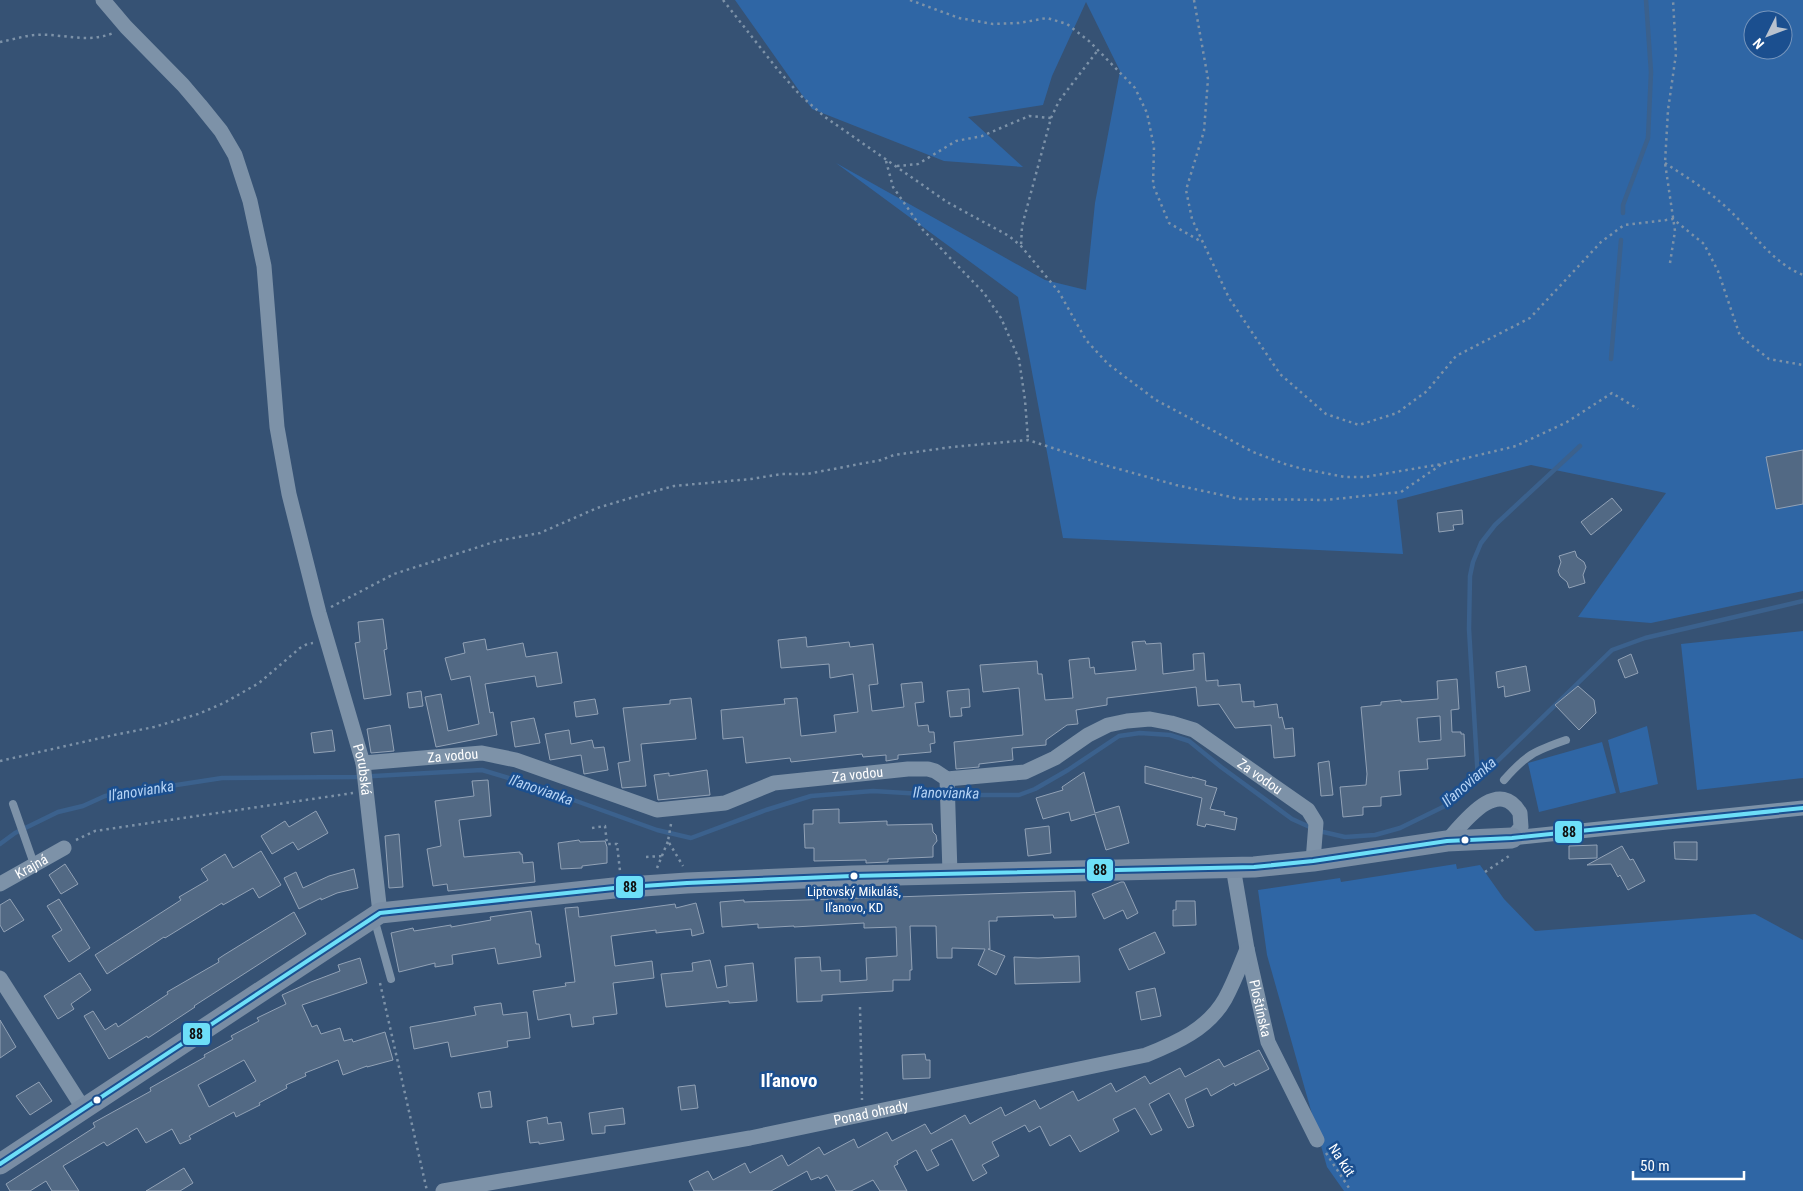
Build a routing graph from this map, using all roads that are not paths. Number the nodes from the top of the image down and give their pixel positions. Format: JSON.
{"nodes":[{"id":1,"x":102,"y":0,"type":"edge"},
{"id":2,"x":1566,"y":740,"type":"dead end"},
{"id":3,"x":365,"y":777,"type":"junction"},
{"id":4,"x":1504,"y":780,"type":"dead end"},
{"id":5,"x":948,"y":782,"type":"junction"},
{"id":6,"x":13,"y":804,"type":"dead end"},
{"id":7,"x":1803,"y":808,"type":"edge"},
{"id":8,"x":1512,"y":838,"type":"junction"},
{"id":9,"x":1447,"y":841,"type":"junction"},
{"id":10,"x":64,"y":848,"type":"road end"},
{"id":11,"x":1313,"y":861,"type":"junction"},
{"id":12,"x":34,"y":864,"type":"junction"},
{"id":13,"x":1233,"y":867,"type":"junction"},
{"id":14,"x":950,"y":873,"type":"junction"},
{"id":15,"x":0,"y":884,"type":"edge"},
{"id":16,"x":377,"y":915,"type":"junction"},
{"id":17,"x":1247,"y":949,"type":"junction"},
{"id":18,"x":0,"y":978,"type":"edge"},
{"id":19,"x":391,"y":979,"type":"dead end"},
{"id":20,"x":83,"y":1108,"type":"junction"},
{"id":21,"x":1317,"y":1140,"type":"road end"},
{"id":22,"x":0,"y":1164,"type":"edge"},
{"id":23,"x":443,"y":1191,"type":"edge"}],
"edges":[{"from":1,"to":3,"type":"street","name":"Porubská"},
{"from":2,"to":4,"type":"lane"},
{"from":3,"to":5,"type":"street","name":"Za vodou"},
{"from":3,"to":16,"type":"street","name":"Porubská"},
{"from":5,"to":11,"type":"street","name":"Za vodou"},
{"from":5,"to":14,"type":"street"},
{"from":6,"to":12,"type":"lane"},
{"from":7,"to":8,"type":"street"},
{"from":8,"to":9,"type":"street"},
{"from":8,"to":9,"type":"street"},
{"from":9,"to":11,"type":"street"},
{"from":10,"to":12,"type":"street","name":"Krajná"},
{"from":11,"to":13,"type":"street"},
{"from":12,"to":15,"type":"street","name":"Krajná"},
{"from":13,"to":14,"type":"street"},
{"from":13,"to":17,"type":"street","name":"Ploštínska"},
{"from":14,"to":16,"type":"street"},
{"from":16,"to":19,"type":"lane"},
{"from":16,"to":20,"type":"street"},
{"from":17,"to":21,"type":"street","name":"Ploštínska"},
{"from":17,"to":23,"type":"street","name":"Ponad ohrady"},
{"from":18,"to":20,"type":"street"},
{"from":20,"to":22,"type":"street"}]}
